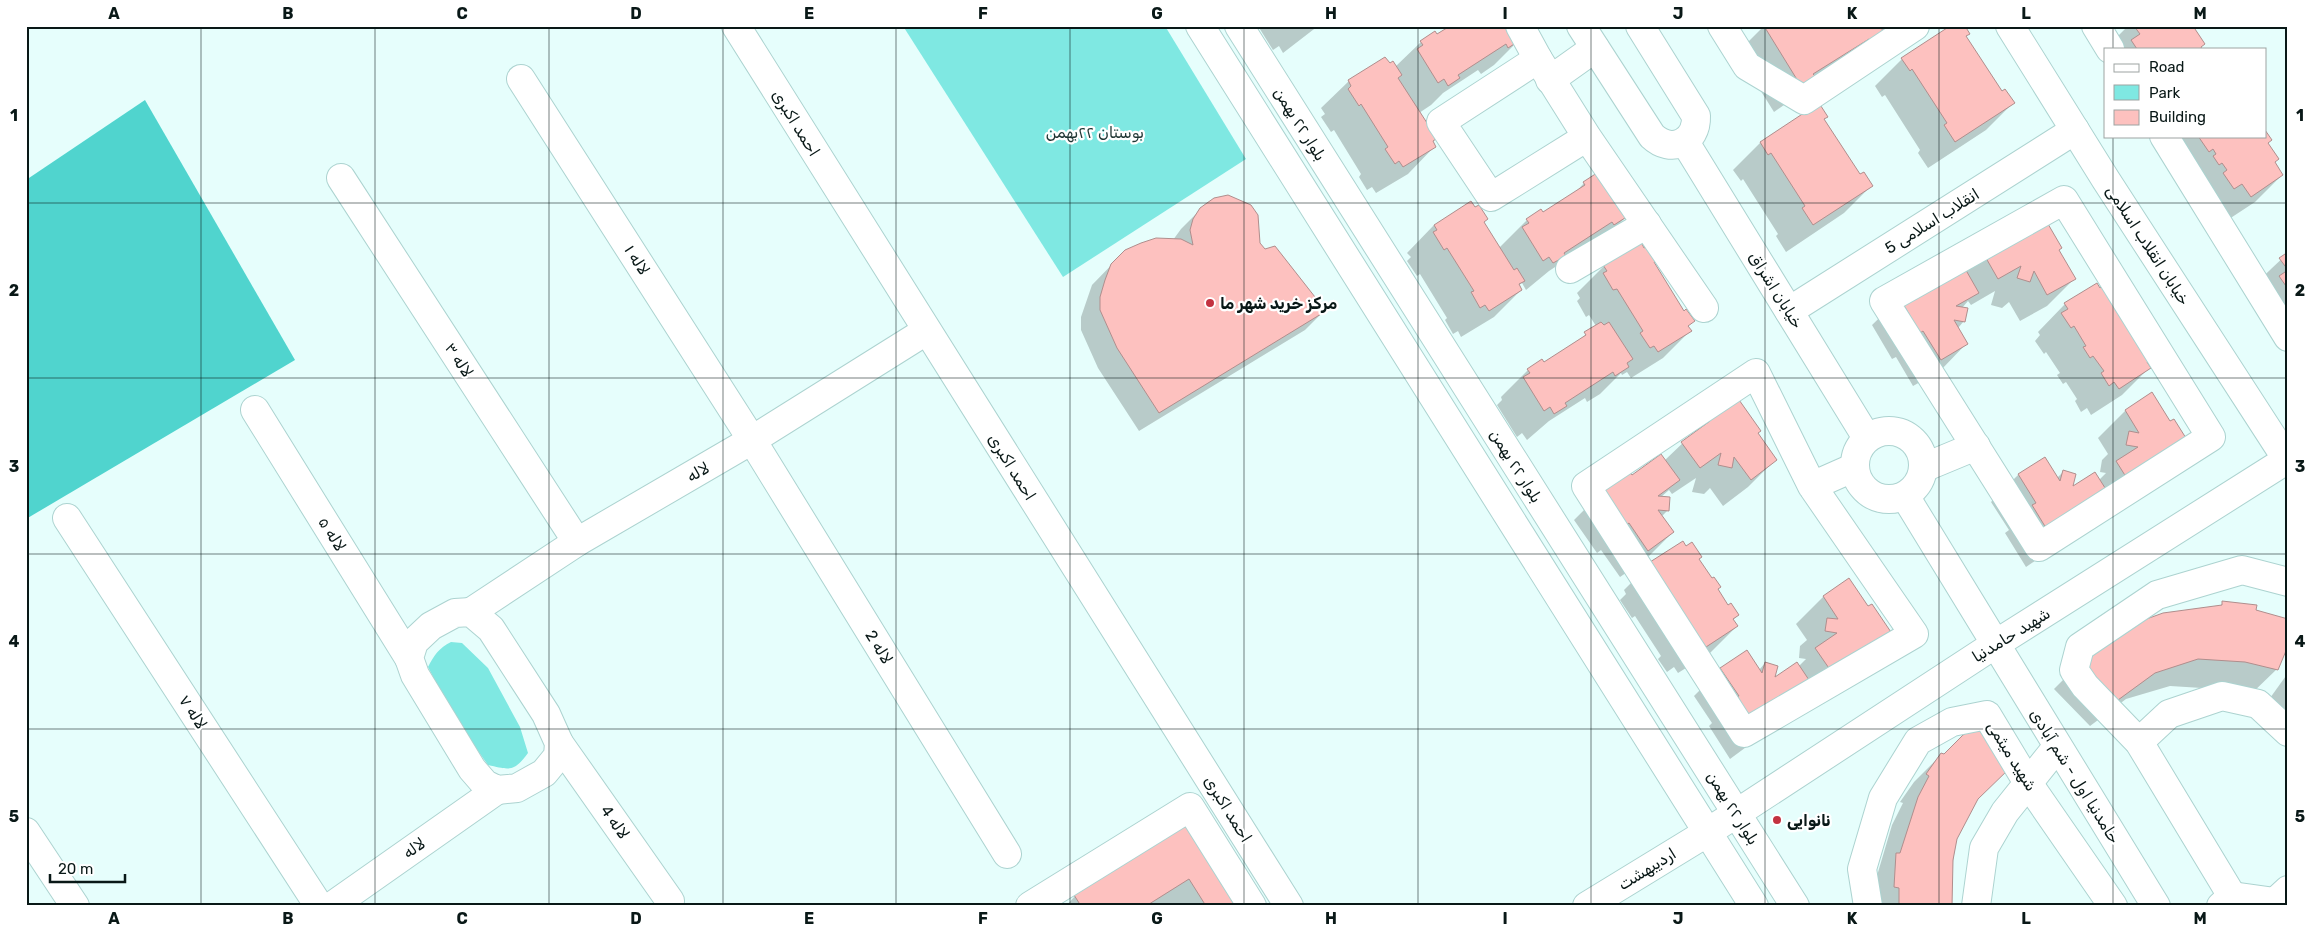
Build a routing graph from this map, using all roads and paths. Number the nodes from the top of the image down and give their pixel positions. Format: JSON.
{"nodes":[{"id":1,"x":736,"y":26,"type":"edge"},
{"id":2,"x":1200,"y":26,"type":"edge"},
{"id":3,"x":1239,"y":26,"type":"edge"},
{"id":4,"x":1520,"y":26,"type":"edge"},
{"id":5,"x":1640,"y":26,"type":"edge"},
{"id":6,"x":1722,"y":26,"type":"edge"},
{"id":7,"x":1915,"y":26,"type":"edge"},
{"id":8,"x":2010,"y":26,"type":"edge"},
{"id":9,"x":2096,"y":26,"type":"edge"},
{"id":10,"x":1588,"y":37,"type":"edge"},
{"id":11,"x":2109,"y":48,"type":"edge"},
{"id":12,"x":1544,"y":70,"type":"junction"},
{"id":13,"x":521,"y":79,"type":"dead end"},
{"id":14,"x":2075,"y":130,"type":"junction"},
{"id":15,"x":1587,"y":137,"type":"junction"},
{"id":16,"x":2165,"y":138,"type":"edge"},
{"id":17,"x":1685,"y":142,"type":"junction"},
{"id":18,"x":341,"y":178,"type":"dead end"},
{"id":19,"x":1647,"y":224,"type":"junction"},
{"id":20,"x":1570,"y":269,"type":"dead end"},
{"id":21,"x":1704,"y":308,"type":"dead end"},
{"id":22,"x":1790,"y":311,"type":"junction"},
{"id":23,"x":926,"y":331,"type":"junction"},
{"id":24,"x":2288,"y":337,"type":"edge"},
{"id":25,"x":255,"y":410,"type":"dead end"},
{"id":26,"x":1867,"y":438,"type":"junction"},
{"id":27,"x":752,"y":440,"type":"junction"},
{"id":28,"x":1976,"y":446,"type":"junction"},
{"id":29,"x":2287,"y":460,"type":"edge"},
{"id":30,"x":1855,"y":467,"type":"junction"},
{"id":31,"x":1923,"y":468,"type":"junction"},
{"id":32,"x":1812,"y":486,"type":"junction"},
{"id":33,"x":1905,"y":496,"type":"junction"},
{"id":34,"x":68,"y":518,"type":"dead end"},
{"id":35,"x":577,"y":542,"type":"junction"},
{"id":36,"x":2288,"y":582,"type":"edge"},
{"id":37,"x":471,"y":612,"type":"junction"},
{"id":38,"x":1994,"y":644,"type":"junction"},
{"id":39,"x":409,"y":658,"type":"junction"},
{"id":40,"x":2288,"y":732,"type":"edge"},
{"id":41,"x":2139,"y":742,"type":"junction"},
{"id":42,"x":559,"y":743,"type":"junction"},
{"id":43,"x":2057,"y":747,"type":"junction"},
{"id":44,"x":2028,"y":783,"type":"junction"},
{"id":45,"x":497,"y":790,"type":"junction"},
{"id":46,"x":1736,"y":812,"type":"junction"},
{"id":47,"x":26,"y":832,"type":"edge"},
{"id":48,"x":1708,"y":832,"type":"junction"},
{"id":49,"x":1007,"y":854,"type":"dead end"},
{"id":50,"x":2288,"y":890,"type":"edge"},
{"id":51,"x":670,"y":901,"type":"dead end"},
{"id":52,"x":2227,"y":901,"type":"edge"},
{"id":53,"x":75,"y":906,"type":"edge"},
{"id":54,"x":319,"y":906,"type":"edge"},
{"id":55,"x":332,"y":906,"type":"edge"},
{"id":56,"x":1030,"y":906,"type":"edge"},
{"id":57,"x":1252,"y":906,"type":"edge"},
{"id":58,"x":1289,"y":906,"type":"edge"},
{"id":59,"x":1587,"y":906,"type":"edge"},
{"id":60,"x":1754,"y":906,"type":"edge"},
{"id":61,"x":1795,"y":906,"type":"edge"},
{"id":62,"x":1868,"y":906,"type":"edge"},
{"id":63,"x":1976,"y":906,"type":"edge"},
{"id":64,"x":2113,"y":906,"type":"edge"},
{"id":65,"x":2156,"y":906,"type":"edge"}],
"edges":[{"from":1,"to":23,"type":"street","name":"احمد اکبری"},
{"from":2,"to":48,"type":"street","name":"بلوار ۲۲ بهمن"},
{"from":3,"to":46,"type":"street","name":"بلوار ۲۲ بهمن"},
{"from":4,"to":12,"type":"street"},
{"from":5,"to":17,"type":"street"},
{"from":6,"to":7,"type":"street"},
{"from":8,"to":14,"type":"street","name":"خیابان انقلاب اسلامی"},
{"from":9,"to":11,"type":"street"},
{"from":10,"to":12,"type":"street"},
{"from":10,"to":17,"type":"street"},
{"from":12,"to":15,"type":"street"},
{"from":12,"to":15,"type":"street"},
{"from":13,"to":27,"type":"street","name":"لاله ۱"},
{"from":14,"to":22,"type":"street","name":"انقلاب اسلامی 5"},
{"from":14,"to":29,"type":"street","name":"خیابان انقلاب اسلامی"},
{"from":15,"to":19,"type":"street"},
{"from":16,"to":24,"type":"street"},
{"from":17,"to":22,"type":"street","name":"خیابان اشراق"},
{"from":18,"to":35,"type":"street","name":"لاله ۳"},
{"from":19,"to":20,"type":"street"},
{"from":19,"to":21,"type":"street"},
{"from":22,"to":26,"type":"street","name":"خیابان اشراق"},
{"from":23,"to":27,"type":"street","name":"لاله"},
{"from":23,"to":58,"type":"street","name":"احمد اکبری"},
{"from":25,"to":39,"type":"street","name":"لاله ۵"},
{"from":26,"to":30,"type":"street"},
{"from":26,"to":31,"type":"street"},
{"from":27,"to":35,"type":"street","name":"لاله"},
{"from":27,"to":49,"type":"street","name":"لاله 2"},
{"from":28,"to":28,"type":"street"},
{"from":28,"to":31,"type":"street"},
{"from":29,"to":38,"type":"street","name":"شهید حامدنیا"},
{"from":30,"to":32,"type":"street"},
{"from":30,"to":33,"type":"street"},
{"from":31,"to":33,"type":"street"},
{"from":32,"to":32,"type":"street"},
{"from":33,"to":38,"type":"street"},
{"from":34,"to":54,"type":"street","name":"لاله ۷"},
{"from":35,"to":37,"type":"street","name":"لاله"},
{"from":36,"to":41,"type":"street"},
{"from":37,"to":39,"type":"street"},
{"from":37,"to":42,"type":"street","name":"لاله 4"},
{"from":38,"to":43,"type":"street","name":"حامدنیا اول - شم آبادی"},
{"from":38,"to":46,"type":"street","name":"شهید حامدنیا"},
{"from":39,"to":45,"type":"street","name":"لاله ۵"},
{"from":40,"to":41,"type":"street"},
{"from":41,"to":52,"type":"street"},
{"from":42,"to":45,"type":"street"},
{"from":42,"to":51,"type":"street","name":"لاله 4"},
{"from":43,"to":44,"type":"street"},
{"from":43,"to":65,"type":"street","name":"حامدنیا اول - شم آبادی"},
{"from":44,"to":62,"type":"street","name":"شهید میثمی"},
{"from":44,"to":63,"type":"street"},
{"from":44,"to":64,"type":"street","name":"شهید میثمی"},
{"from":45,"to":55,"type":"street","name":"لاله"},
{"from":46,"to":48,"type":"street","name":"شهید حامدنیا"},
{"from":46,"to":61,"type":"street","name":"بلوار ۲۲ بهمن"},
{"from":47,"to":53,"type":"street"},
{"from":48,"to":59,"type":"street","name":"اردیبهشت"},
{"from":48,"to":60,"type":"street","name":"بلوار ۲۲ بهمن"},
{"from":50,"to":52,"type":"street"},
{"from":56,"to":57,"type":"street"}]}
